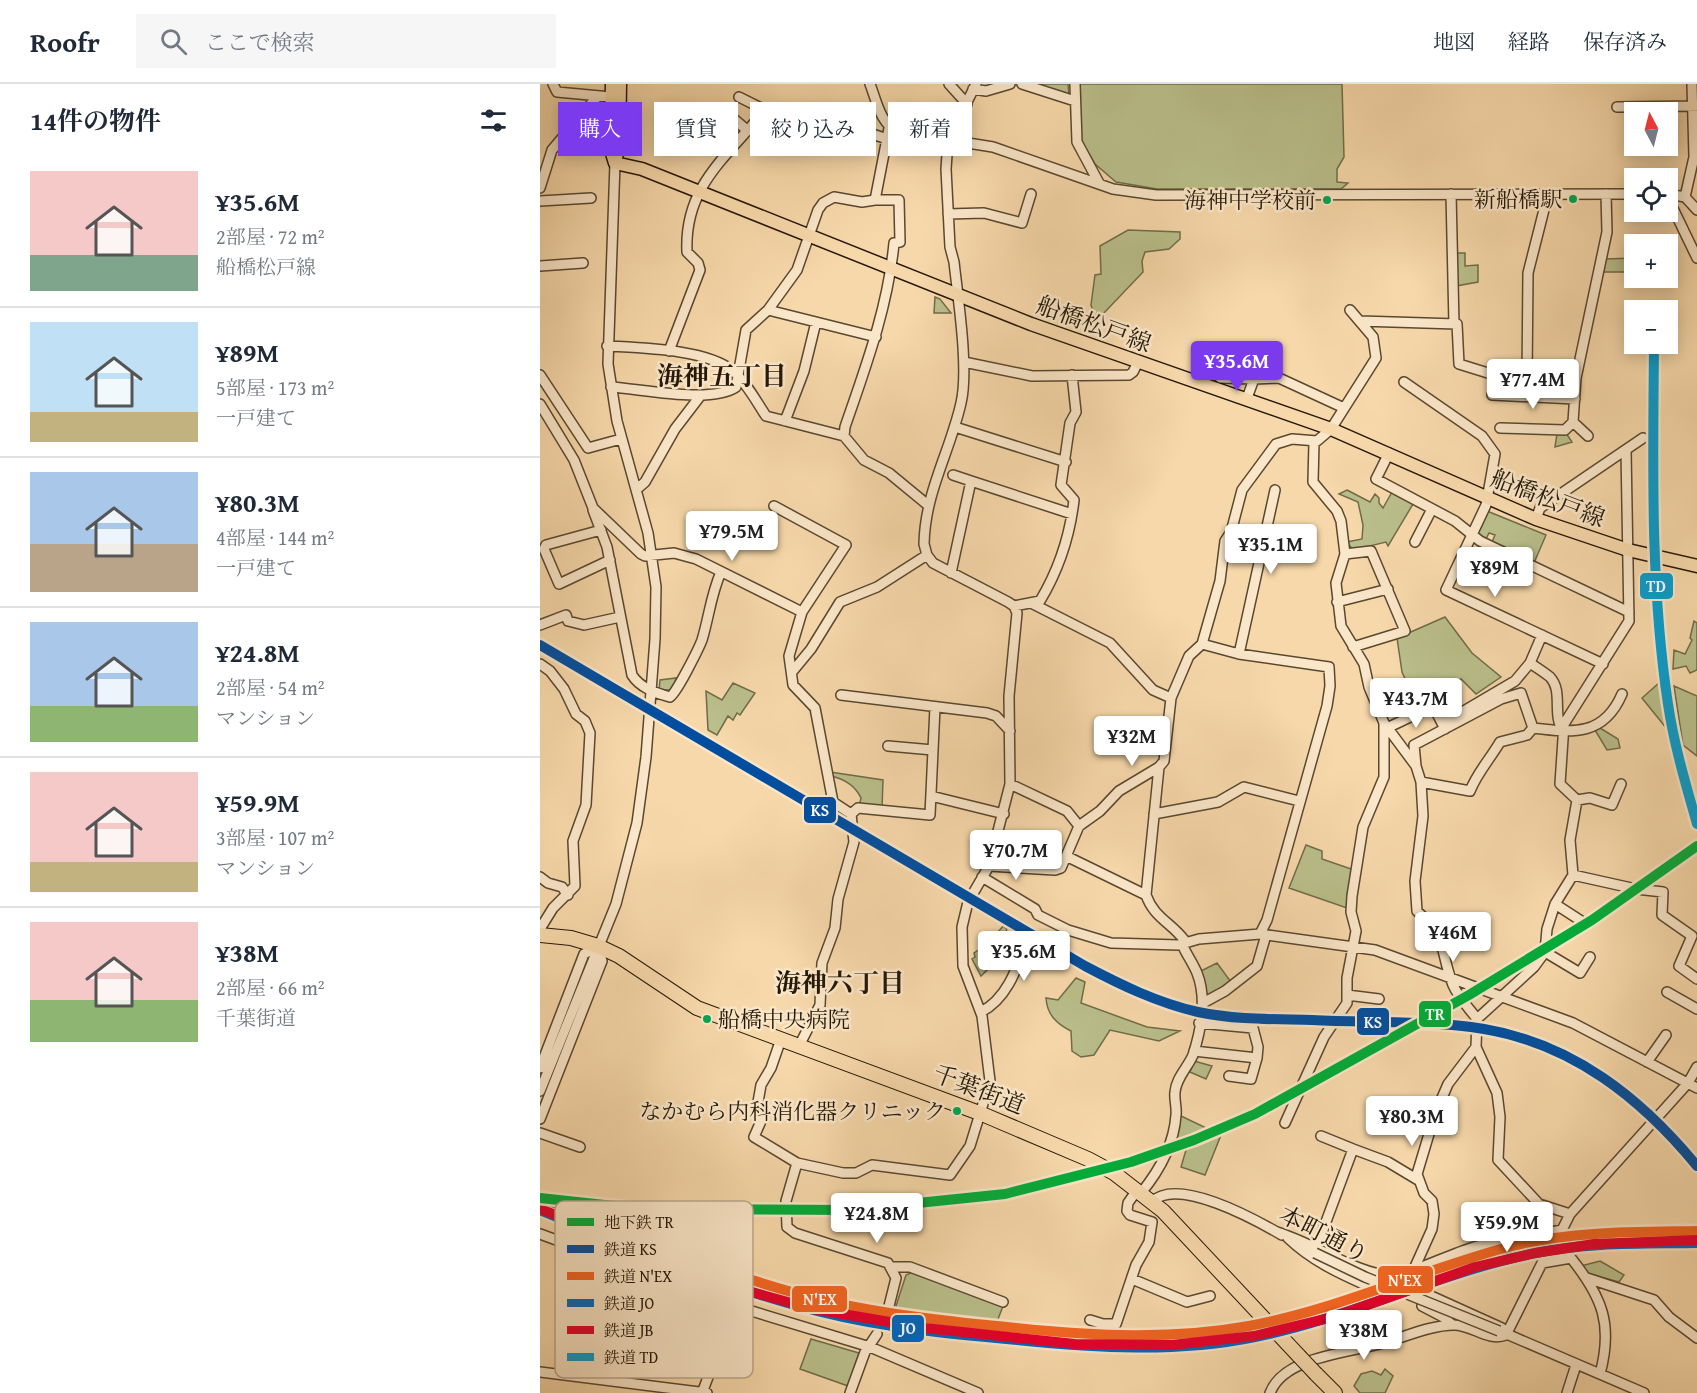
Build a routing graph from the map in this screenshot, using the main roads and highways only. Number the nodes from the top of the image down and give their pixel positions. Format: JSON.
{"nodes":[{"id":1,"x":612,"y":84,"type":"edge"},
{"id":2,"x":620,"y":84,"type":"edge"},
{"id":3,"x":615,"y":163,"type":"junction"},
{"id":4,"x":1697,"y":566,"type":"edge"},
{"id":5,"x":540,"y":935,"type":"edge"},
{"id":6,"x":1335,"y":1393,"type":"edge"}],
"edges":[{"from":1,"to":3,"type":"main road"},
{"from":2,"to":3,"type":"main road"},
{"from":3,"to":4,"type":"main road","name":"船橋松戸線"},
{"from":5,"to":6,"type":"highway","name":"千葉街道","bridge":true}]}
